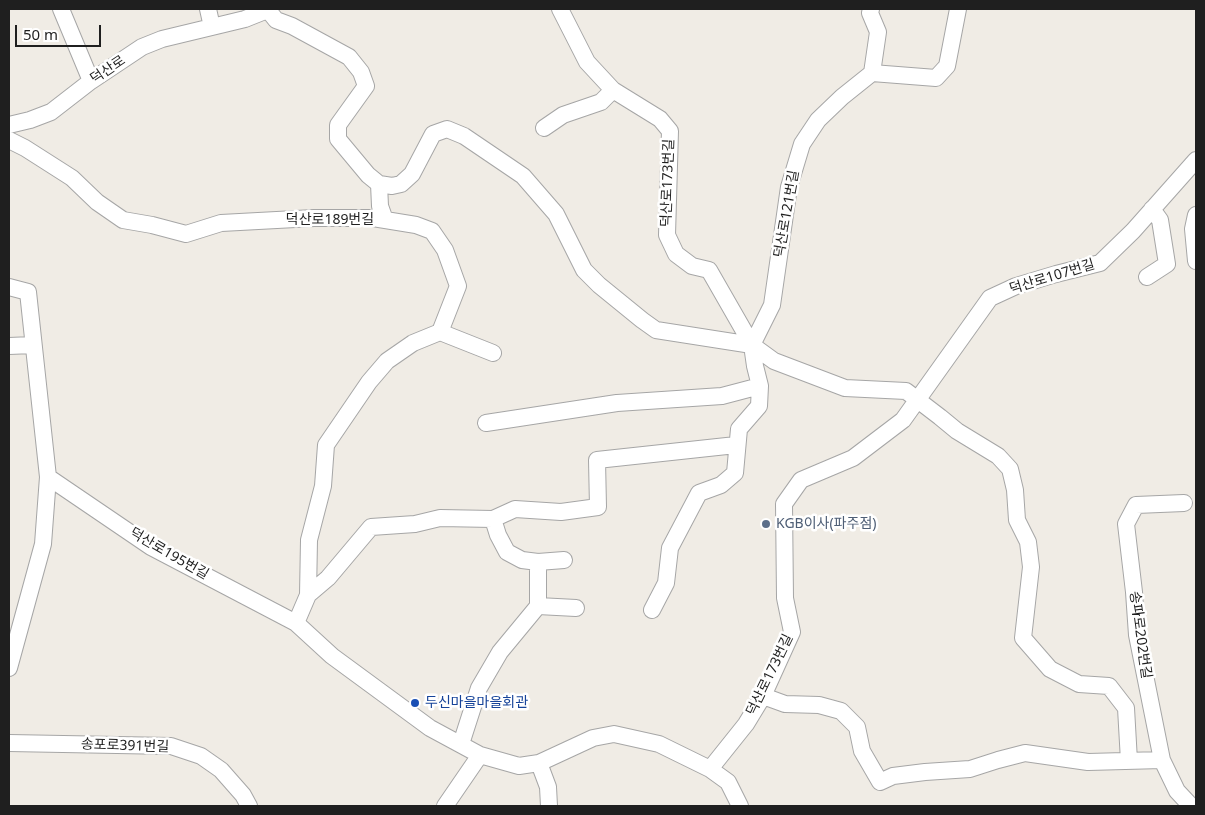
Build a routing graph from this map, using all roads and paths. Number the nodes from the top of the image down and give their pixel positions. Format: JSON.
{"nodes":[{"id":1,"x":61,"y":9,"type":"edge"},
{"id":2,"x":208,"y":9,"type":"edge"},
{"id":3,"x":269,"y":9,"type":"edge"},
{"id":4,"x":560,"y":9,"type":"edge"},
{"id":5,"x":871,"y":9,"type":"edge"},
{"id":6,"x":958,"y":9,"type":"edge"},
{"id":7,"x":212,"y":27,"type":"junction"},
{"id":8,"x":872,"y":73,"type":"junction"},
{"id":9,"x":91,"y":81,"type":"junction"},
{"id":10,"x":613,"y":90,"type":"junction"},
{"id":11,"x":9,"y":125,"type":"edge"},
{"id":12,"x":544,"y":128,"type":"dead end"},
{"id":13,"x":9,"y":140,"type":"edge"},
{"id":14,"x":1195,"y":166,"type":"edge"},
{"id":15,"x":379,"y":184,"type":"junction"},
{"id":16,"x":1152,"y":210,"type":"junction"},
{"id":17,"x":1196,"y":215,"type":"edge"},
{"id":18,"x":385,"y":220,"type":"junction"},
{"id":19,"x":1196,"y":261,"type":"edge"},
{"id":20,"x":1147,"y":277,"type":"dead end"},
{"id":21,"x":9,"y":287,"type":"edge"},
{"id":22,"x":440,"y":332,"type":"junction"},
{"id":23,"x":34,"y":345,"type":"junction"},
{"id":24,"x":752,"y":345,"type":"junction"},
{"id":25,"x":9,"y":346,"type":"edge"},
{"id":26,"x":493,"y":352,"type":"dead end"},
{"id":27,"x":760,"y":386,"type":"junction"},
{"id":28,"x":917,"y":399,"type":"junction"},
{"id":29,"x":486,"y":423,"type":"dead end"},
{"id":30,"x":736,"y":445,"type":"junction"},
{"id":31,"x":48,"y":477,"type":"junction"},
{"id":32,"x":1184,"y":503,"type":"dead end"},
{"id":33,"x":493,"y":519,"type":"junction"},
{"id":34,"x":564,"y":560,"type":"dead end"},
{"id":35,"x":538,"y":562,"type":"junction"},
{"id":36,"x":308,"y":595,"type":"junction"},
{"id":37,"x":538,"y":606,"type":"junction"},
{"id":38,"x":576,"y":608,"type":"dead end"},
{"id":39,"x":652,"y":610,"type":"dead end"},
{"id":40,"x":296,"y":623,"type":"junction"},
{"id":41,"x":9,"y":668,"type":"edge"},
{"id":42,"x":763,"y":696,"type":"junction"},
{"id":43,"x":9,"y":743,"type":"edge"},
{"id":44,"x":461,"y":744,"type":"junction"},
{"id":45,"x":480,"y":755,"type":"junction"},
{"id":46,"x":1162,"y":760,"type":"junction"},
{"id":47,"x":539,"y":762,"type":"junction"},
{"id":48,"x":1129,"y":762,"type":"junction"},
{"id":49,"x":710,"y":768,"type":"junction"},
{"id":50,"x":248,"y":806,"type":"edge"},
{"id":51,"x":445,"y":806,"type":"edge"},
{"id":52,"x":549,"y":806,"type":"edge"},
{"id":53,"x":740,"y":806,"type":"edge"},
{"id":54,"x":1191,"y":806,"type":"edge"}],
"edges":[{"from":1,"to":9,"type":"street"},
{"from":2,"to":7,"type":"street"},
{"from":3,"to":7,"type":"street","name":"덕산로"},
{"from":3,"to":15,"type":"street"},
{"from":4,"to":10,"type":"street","name":"덕산로173번길"},
{"from":5,"to":8,"type":"street"},
{"from":6,"to":8,"type":"street"},
{"from":7,"to":9,"type":"street","name":"덕산로"},
{"from":8,"to":24,"type":"street","name":"덕산로121번길"},
{"from":9,"to":11,"type":"street","name":"덕산로"},
{"from":10,"to":12,"type":"street"},
{"from":10,"to":24,"type":"street","name":"덕산로173번길"},
{"from":13,"to":18,"type":"street","name":"덕산로189번길"},
{"from":14,"to":16,"type":"street","name":"덕산로107번길"},
{"from":15,"to":18,"type":"street"},
{"from":15,"to":24,"type":"street"},
{"from":16,"to":20,"type":"street"},
{"from":16,"to":28,"type":"street","name":"덕산로107번길"},
{"from":17,"to":19,"type":"street"},
{"from":18,"to":22,"type":"street","name":"덕산로189번길"},
{"from":21,"to":23,"type":"street"},
{"from":22,"to":26,"type":"street"},
{"from":22,"to":36,"type":"street"},
{"from":23,"to":25,"type":"street"},
{"from":23,"to":31,"type":"street"},
{"from":24,"to":27,"type":"street"},
{"from":24,"to":28,"type":"street"},
{"from":27,"to":29,"type":"street"},
{"from":27,"to":30,"type":"street"},
{"from":28,"to":42,"type":"street","name":"덕산로173번길"},
{"from":28,"to":48,"type":"street"},
{"from":30,"to":33,"type":"street"},
{"from":30,"to":39,"type":"street"},
{"from":31,"to":40,"type":"street","name":"덕산로195번길"},
{"from":31,"to":41,"type":"street"},
{"from":32,"to":46,"type":"street","name":"송파로202번길"},
{"from":33,"to":35,"type":"street"},
{"from":33,"to":36,"type":"street"},
{"from":34,"to":35,"type":"street"},
{"from":35,"to":37,"type":"street"},
{"from":36,"to":40,"type":"street"},
{"from":37,"to":38,"type":"street"},
{"from":37,"to":44,"type":"street"},
{"from":40,"to":44,"type":"street","name":"덕산로195번길"},
{"from":42,"to":48,"type":"street"},
{"from":42,"to":49,"type":"street","name":"덕산로173번길"},
{"from":43,"to":50,"type":"street","name":"송포로391번길"},
{"from":44,"to":45,"type":"street","name":"덕산로195번길"},
{"from":45,"to":47,"type":"street","name":"덕산로195번길"},
{"from":45,"to":51,"type":"street"},
{"from":46,"to":48,"type":"street"},
{"from":46,"to":54,"type":"street","name":"송파로202번길"},
{"from":47,"to":49,"type":"street","name":"덕산로195번길"},
{"from":47,"to":52,"type":"street"},
{"from":49,"to":53,"type":"street","name":"덕산로195번길"}]}
